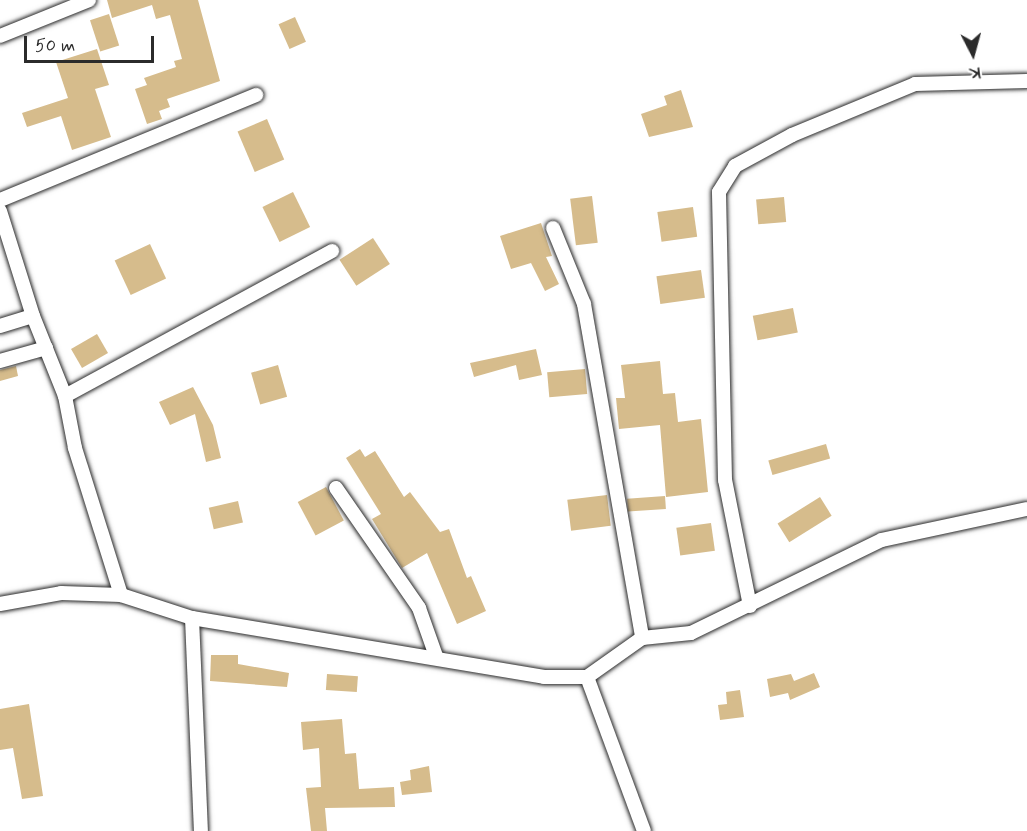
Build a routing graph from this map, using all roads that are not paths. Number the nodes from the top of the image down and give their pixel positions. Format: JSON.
{"nodes":[{"id":1,"x":89,"y":0,"type":"edge"},
{"id":2,"x":0,"y":36,"type":"edge"},
{"id":3,"x":1027,"y":81,"type":"edge"},
{"id":4,"x":256,"y":95,"type":"dead end"},
{"id":5,"x":0,"y":200,"type":"edge"},
{"id":6,"x":0,"y":211,"type":"edge"},
{"id":7,"x":553,"y":228,"type":"dead end"},
{"id":8,"x":332,"y":251,"type":"dead end"},
{"id":9,"x":33,"y":316,"type":"junction"},
{"id":10,"x":0,"y":327,"type":"edge"},
{"id":11,"x":46,"y":348,"type":"junction"},
{"id":12,"x":0,"y":361,"type":"edge"},
{"id":13,"x":65,"y":396,"type":"junction"},
{"id":14,"x":336,"y":488,"type":"dead end"},
{"id":15,"x":1027,"y":509,"type":"edge"},
{"id":16,"x":121,"y":595,"type":"junction"},
{"id":17,"x":0,"y":604,"type":"edge"},
{"id":18,"x":750,"y":606,"type":"junction"},
{"id":19,"x":192,"y":618,"type":"junction"},
{"id":20,"x":642,"y":638,"type":"junction"},
{"id":21,"x":436,"y":656,"type":"junction"},
{"id":22,"x":587,"y":677,"type":"junction"},
{"id":23,"x":200,"y":831,"type":"edge"},
{"id":24,"x":644,"y":831,"type":"edge"}],
"edges":[{"from":1,"to":2,"type":"street"},
{"from":3,"to":18,"type":"street"},
{"from":4,"to":5,"type":"street"},
{"from":6,"to":9,"type":"street"},
{"from":7,"to":20,"type":"street"},
{"from":8,"to":13,"type":"street"},
{"from":9,"to":10,"type":"street"},
{"from":9,"to":11,"type":"street"},
{"from":11,"to":12,"type":"street"},
{"from":11,"to":13,"type":"street"},
{"from":13,"to":16,"type":"street"},
{"from":14,"to":21,"type":"street"},
{"from":15,"to":18,"type":"street"},
{"from":16,"to":17,"type":"street"},
{"from":16,"to":19,"type":"street"},
{"from":18,"to":20,"type":"street"},
{"from":19,"to":21,"type":"street"},
{"from":19,"to":23,"type":"street"},
{"from":20,"to":22,"type":"street"},
{"from":21,"to":22,"type":"street"},
{"from":22,"to":24,"type":"street"}]}
